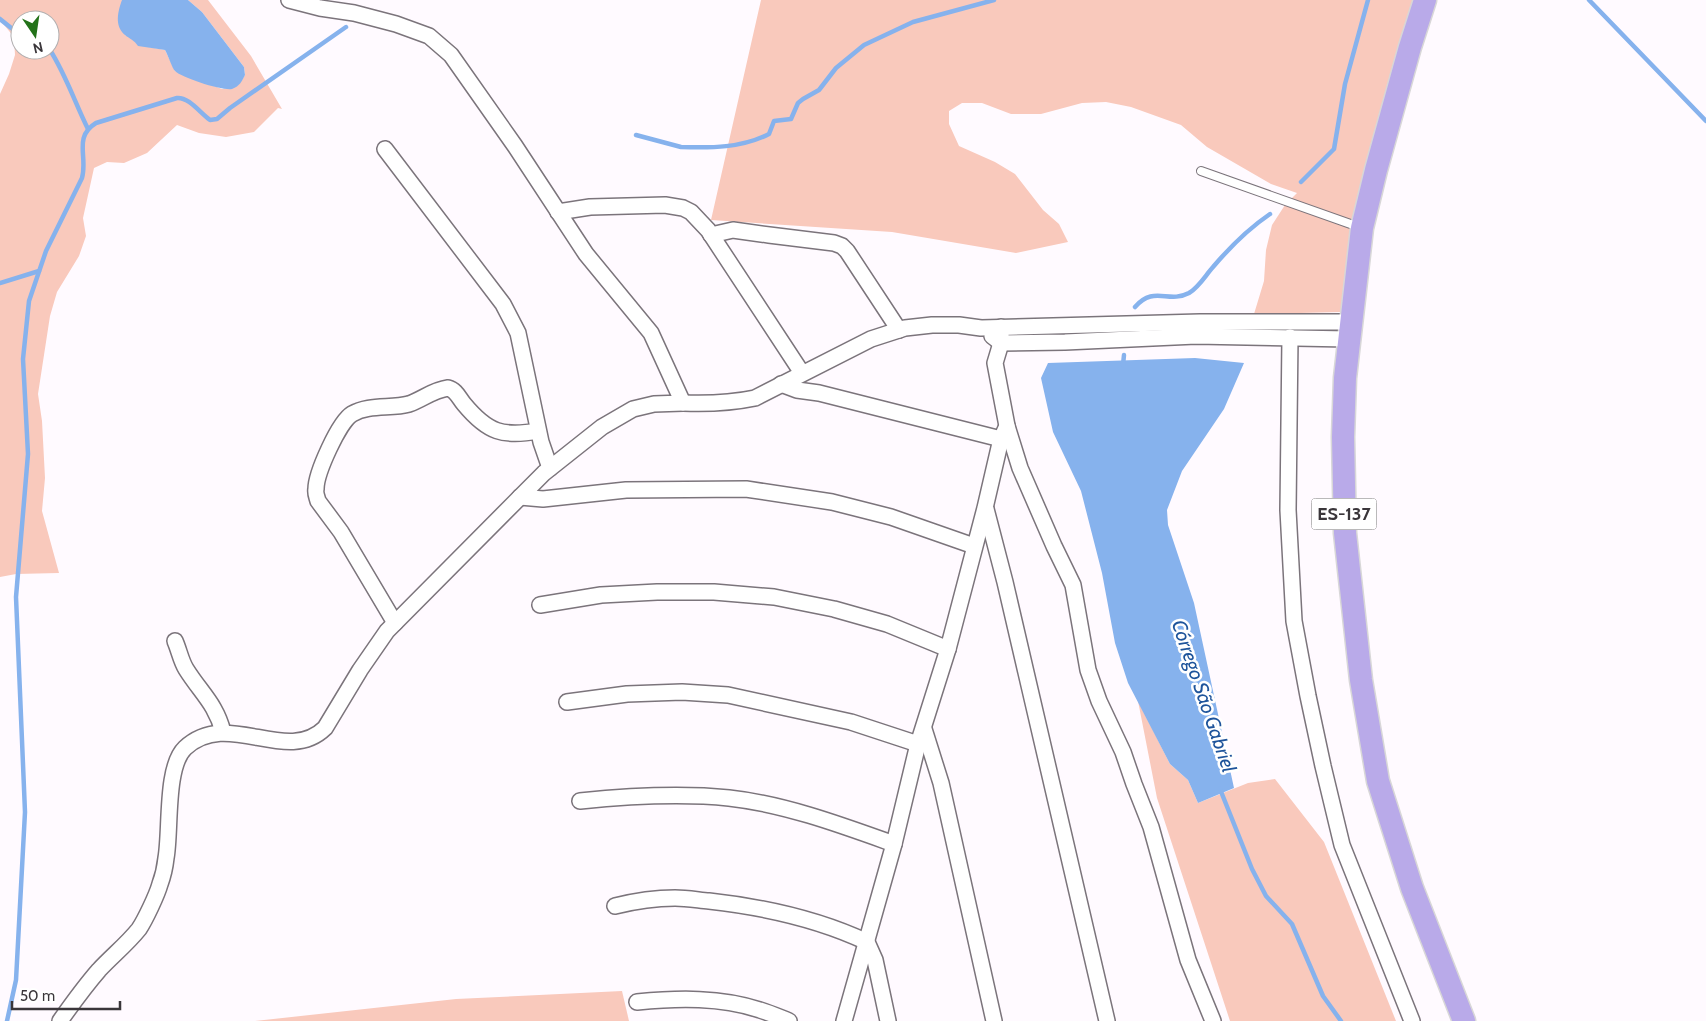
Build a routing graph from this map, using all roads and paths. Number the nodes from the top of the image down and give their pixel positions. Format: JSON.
{"nodes":[{"id":1,"x":289,"y":0,"type":"edge"},
{"id":2,"x":1426,"y":0,"type":"edge"},
{"id":3,"x":385,"y":150,"type":"dead end"},
{"id":4,"x":1201,"y":172,"type":"dead end"},
{"id":5,"x":558,"y":212,"type":"junction"},
{"id":6,"x":1362,"y":228,"type":"junction"},
{"id":7,"x":711,"y":234,"type":"junction"},
{"id":8,"x":1001,"y":327,"type":"junction"},
{"id":9,"x":982,"y":328,"type":"junction"},
{"id":10,"x":899,"y":330,"type":"junction"},
{"id":11,"x":1350,"y":331,"type":"junction"},
{"id":12,"x":1290,"y":337,"type":"junction"},
{"id":13,"x":1000,"y":343,"type":"junction"},
{"id":14,"x":802,"y":373,"type":"junction"},
{"id":15,"x":781,"y":384,"type":"junction"},
{"id":16,"x":683,"y":403,"type":"junction"},
{"id":17,"x":538,"y":431,"type":"junction"},
{"id":18,"x":1004,"y":433,"type":"junction"},
{"id":19,"x":550,"y":468,"type":"junction"},
{"id":20,"x":520,"y":497,"type":"junction"},
{"id":21,"x":986,"y":508,"type":"junction"},
{"id":22,"x":974,"y":546,"type":"junction"},
{"id":23,"x":540,"y":605,"type":"dead end"},
{"id":24,"x":395,"y":623,"type":"junction"},
{"id":25,"x":175,"y":641,"type":"dead end"},
{"id":26,"x":948,"y":649,"type":"junction"},
{"id":27,"x":567,"y":702,"type":"dead end"},
{"id":28,"x":924,"y":729,"type":"junction"},
{"id":29,"x":223,"y":732,"type":"junction"},
{"id":30,"x":918,"y":744,"type":"junction"},
{"id":31,"x":580,"y":801,"type":"dead end"},
{"id":32,"x":894,"y":844,"type":"junction"},
{"id":33,"x":615,"y":906,"type":"dead end"},
{"id":34,"x":867,"y":942,"type":"junction"},
{"id":35,"x":637,"y":1002,"type":"dead end"},
{"id":36,"x":60,"y":1021,"type":"edge"},
{"id":37,"x":789,"y":1021,"type":"edge"},
{"id":38,"x":844,"y":1021,"type":"edge"},
{"id":39,"x":888,"y":1021,"type":"edge"},
{"id":40,"x":994,"y":1021,"type":"edge"},
{"id":41,"x":1107,"y":1021,"type":"edge"},
{"id":42,"x":1213,"y":1021,"type":"edge"},
{"id":43,"x":1412,"y":1021,"type":"edge"},
{"id":44,"x":1464,"y":1021,"type":"edge"}],
"edges":[{"from":1,"to":5,"type":"street"},
{"from":2,"to":6,"type":"main road","number":"ES-137"},
{"from":3,"to":17,"type":"street"},
{"from":4,"to":6,"type":"lane"},
{"from":5,"to":7,"type":"street"},
{"from":5,"to":16,"type":"street"},
{"from":6,"to":11,"type":"main road","number":"ES-137"},
{"from":7,"to":10,"type":"street"},
{"from":7,"to":14,"type":"street"},
{"from":8,"to":9,"type":"street"},
{"from":8,"to":11,"type":"street"},
{"from":8,"to":13,"type":"street"},
{"from":9,"to":10,"type":"street"},
{"from":9,"to":13,"type":"street"},
{"from":10,"to":14,"type":"street"},
{"from":11,"to":12,"type":"street"},
{"from":11,"to":44,"type":"main road","number":"ES-137"},
{"from":12,"to":13,"type":"street"},
{"from":12,"to":43,"type":"street"},
{"from":13,"to":18,"type":"street"},
{"from":14,"to":15,"type":"street"},
{"from":15,"to":16,"type":"street"},
{"from":15,"to":18,"type":"street"},
{"from":16,"to":19,"type":"street"},
{"from":17,"to":19,"type":"street"},
{"from":17,"to":24,"type":"street"},
{"from":18,"to":21,"type":"street"},
{"from":18,"to":42,"type":"street"},
{"from":19,"to":20,"type":"street"},
{"from":20,"to":22,"type":"street"},
{"from":20,"to":24,"type":"street"},
{"from":21,"to":22,"type":"street"},
{"from":21,"to":41,"type":"street"},
{"from":22,"to":26,"type":"street"},
{"from":23,"to":26,"type":"street"},
{"from":24,"to":29,"type":"street"},
{"from":25,"to":29,"type":"street"},
{"from":26,"to":28,"type":"street"},
{"from":27,"to":30,"type":"street"},
{"from":28,"to":30,"type":"street"},
{"from":28,"to":40,"type":"street"},
{"from":29,"to":36,"type":"street"},
{"from":30,"to":32,"type":"street"},
{"from":31,"to":32,"type":"street"},
{"from":32,"to":34,"type":"street"},
{"from":33,"to":34,"type":"street"},
{"from":34,"to":38,"type":"street"},
{"from":34,"to":39,"type":"street"},
{"from":35,"to":37,"type":"street"}]}
